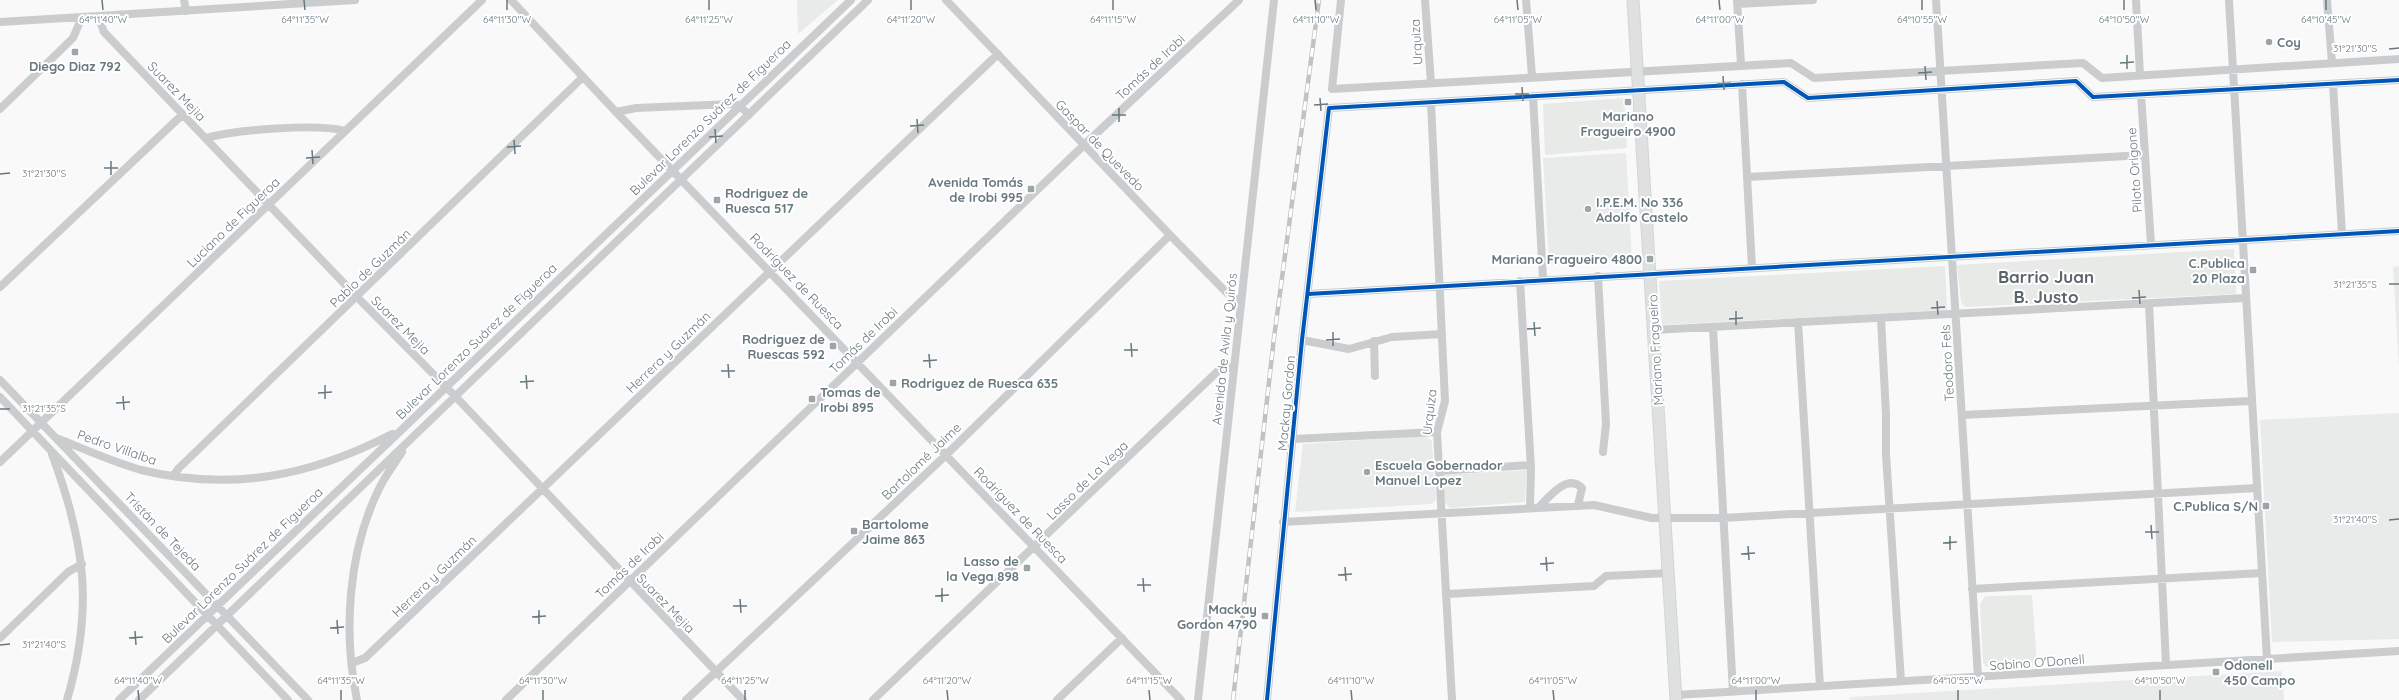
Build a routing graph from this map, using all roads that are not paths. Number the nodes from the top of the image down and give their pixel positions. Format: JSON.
{"nodes":[{"id":1,"x":184,"y":0,"type":"edge"},
{"id":2,"x":355,"y":0,"type":"edge"},
{"id":3,"x":482,"y":0,"type":"edge"},
{"id":4,"x":511,"y":0,"type":"edge"},
{"id":5,"x":851,"y":0,"type":"edge"},
{"id":6,"x":868,"y":0,"type":"edge"},
{"id":7,"x":946,"y":0,"type":"edge"},
{"id":8,"x":1239,"y":0,"type":"edge"},
{"id":9,"x":1274,"y":0,"type":"edge"},
{"id":10,"x":1341,"y":0,"type":"edge"},
{"id":11,"x":1425,"y":0,"type":"edge"},
{"id":12,"x":1526,"y":0,"type":"edge"},
{"id":13,"x":1633,"y":0,"type":"edge"},
{"id":14,"x":1813,"y":0,"type":"edge"},
{"id":15,"x":1936,"y":0,"type":"edge"},
{"id":16,"x":2136,"y":0,"type":"edge"},
{"id":17,"x":2229,"y":0,"type":"edge"},
{"id":18,"x":2327,"y":0,"type":"edge"},
{"id":19,"x":1737,"y":2,"type":"edge"},
{"id":20,"x":186,"y":11,"type":"junction"},
{"id":21,"x":98,"y":16,"type":"junction"},
{"id":22,"x":82,"y":17,"type":"junction"},
{"id":23,"x":0,"y":22,"type":"edge"},
{"id":24,"x":998,"y":54,"type":"junction"},
{"id":25,"x":2399,"y":59,"type":"edge"},
{"id":26,"x":2332,"y":63,"type":"junction"},
{"id":27,"x":1741,"y":65,"type":"junction"},
{"id":28,"x":2233,"y":69,"type":"junction"},
{"id":29,"x":1638,"y":70,"type":"junction"},
{"id":30,"x":1941,"y":71,"type":"junction"},
{"id":31,"x":2140,"y":75,"type":"junction"},
{"id":32,"x":1532,"y":76,"type":"junction"},
{"id":33,"x":583,"y":78,"type":"junction"},
{"id":34,"x":2399,"y":80,"type":"edge"},
{"id":35,"x":1431,"y":83,"type":"junction"},
{"id":36,"x":1742,"y":84,"type":"junction"},
{"id":37,"x":2333,"y":84,"type":"junction"},
{"id":38,"x":1942,"y":88,"type":"junction"},
{"id":39,"x":2234,"y":89,"type":"junction"},
{"id":40,"x":1640,"y":90,"type":"junction"},
{"id":41,"x":2142,"y":94,"type":"junction"},
{"id":42,"x":1533,"y":96,"type":"junction"},
{"id":43,"x":1431,"y":103,"type":"junction"},
{"id":44,"x":739,"y":105,"type":"junction"},
{"id":45,"x":0,"y":109,"type":"edge"},
{"id":46,"x":616,"y":112,"type":"junction"},
{"id":47,"x":182,"y":115,"type":"junction"},
{"id":48,"x":749,"y":115,"type":"junction"},
{"id":49,"x":345,"y":131,"type":"junction"},
{"id":50,"x":206,"y":138,"type":"junction"},
{"id":51,"x":1084,"y":145,"type":"junction"},
{"id":52,"x":2145,"y":154,"type":"junction"},
{"id":53,"x":1946,"y":166,"type":"junction"},
{"id":54,"x":673,"y":170,"type":"junction"},
{"id":55,"x":1748,"y":177,"type":"junction"},
{"id":56,"x":683,"y":179,"type":"junction"},
{"id":57,"x":268,"y":205,"type":"junction"},
{"id":58,"x":2399,"y":231,"type":"edge"},
{"id":59,"x":2342,"y":234,"type":"junction"},
{"id":60,"x":1170,"y":235,"type":"junction"},
{"id":61,"x":2244,"y":239,"type":"junction"},
{"id":62,"x":2151,"y":244,"type":"junction"},
{"id":63,"x":1952,"y":255,"type":"junction"},
{"id":64,"x":1752,"y":268,"type":"junction"},
{"id":65,"x":770,"y":270,"type":"junction"},
{"id":66,"x":1650,"y":273,"type":"junction"},
{"id":67,"x":1598,"y":276,"type":"junction"},
{"id":68,"x":1543,"y":279,"type":"junction"},
{"id":69,"x":1520,"y":281,"type":"junction"},
{"id":70,"x":1440,"y":286,"type":"junction"},
{"id":71,"x":0,"y":287,"type":"edge"},
{"id":72,"x":1308,"y":294,"type":"junction"},
{"id":73,"x":357,"y":297,"type":"junction"},
{"id":74,"x":2245,"y":298,"type":"junction"},
{"id":75,"x":1241,"y":302,"type":"junction"},
{"id":76,"x":2149,"y":304,"type":"junction"},
{"id":77,"x":1957,"y":313,"type":"junction"},
{"id":78,"x":1881,"y":318,"type":"junction"},
{"id":79,"x":1798,"y":322,"type":"junction"},
{"id":80,"x":1713,"y":327,"type":"junction"},
{"id":81,"x":1654,"y":330,"type":"junction"},
{"id":82,"x":1442,"y":334,"type":"junction"},
{"id":83,"x":1302,"y":340,"type":"junction"},
{"id":84,"x":1374,"y":341,"type":"junction"},
{"id":85,"x":858,"y":361,"type":"junction"},
{"id":86,"x":1234,"y":366,"type":"junction"},
{"id":87,"x":1375,"y":376,"type":"dead end"},
{"id":88,"x":0,"y":380,"type":"edge"},
{"id":89,"x":446,"y":388,"type":"junction"},
{"id":90,"x":455,"y":396,"type":"junction"},
{"id":91,"x":0,"y":397,"type":"edge"},
{"id":92,"x":2251,"y":401,"type":"junction"},
{"id":93,"x":2154,"y":404,"type":"junction"},
{"id":94,"x":1962,"y":415,"type":"junction"},
{"id":95,"x":42,"y":423,"type":"junction"},
{"id":96,"x":402,"y":428,"type":"junction"},
{"id":97,"x":33,"y":431,"type":"junction"},
{"id":98,"x":1437,"y":432,"type":"junction"},
{"id":99,"x":56,"y":438,"type":"junction"},
{"id":100,"x":1293,"y":439,"type":"junction"},
{"id":101,"x":409,"y":441,"type":"junction"},
{"id":102,"x":51,"y":450,"type":"junction"},
{"id":103,"x":1603,"y":452,"type":"dead end"},
{"id":104,"x":946,"y":455,"type":"junction"},
{"id":105,"x":0,"y":462,"type":"edge"},
{"id":106,"x":1531,"y":464,"type":"junction"},
{"id":107,"x":1440,"y":471,"type":"junction"},
{"id":108,"x":173,"y":476,"type":"junction"},
{"id":109,"x":2257,"y":488,"type":"junction"},
{"id":110,"x":542,"y":489,"type":"junction"},
{"id":111,"x":2156,"y":494,"type":"junction"},
{"id":112,"x":1967,"y":504,"type":"junction"},
{"id":113,"x":1578,"y":505,"type":"junction"},
{"id":114,"x":1530,"y":507,"type":"junction"},
{"id":115,"x":1539,"y":507,"type":"junction"},
{"id":116,"x":1890,"y":508,"type":"junction"},
{"id":117,"x":1442,"y":513,"type":"junction"},
{"id":118,"x":1809,"y":514,"type":"junction"},
{"id":119,"x":1722,"y":518,"type":"junction"},
{"id":120,"x":1665,"y":520,"type":"junction"},
{"id":121,"x":1283,"y":522,"type":"junction"},
{"id":122,"x":1034,"y":547,"type":"junction"},
{"id":123,"x":82,"y":564,"type":"junction"},
{"id":124,"x":1668,"y":573,"type":"junction"},
{"id":125,"x":2262,"y":573,"type":"junction"},
{"id":126,"x":2161,"y":579,"type":"junction"},
{"id":127,"x":629,"y":582,"type":"junction"},
{"id":128,"x":1972,"y":589,"type":"junction"},
{"id":129,"x":1447,"y":594,"type":"junction"},
{"id":130,"x":217,"y":605,"type":"junction"},
{"id":131,"x":206,"y":615,"type":"junction"},
{"id":132,"x":227,"y":615,"type":"junction"},
{"id":133,"x":217,"y":626,"type":"junction"},
{"id":134,"x":0,"y":638,"type":"edge"},
{"id":135,"x":1122,"y":638,"type":"junction"},
{"id":136,"x":2399,"y":652,"type":"edge"},
{"id":137,"x":2267,"y":659,"type":"junction"},
{"id":138,"x":352,"y":663,"type":"junction"},
{"id":139,"x":2166,"y":666,"type":"junction"},
{"id":140,"x":716,"y":672,"type":"junction"},
{"id":141,"x":1978,"y":677,"type":"junction"},
{"id":142,"x":1901,"y":681,"type":"junction"},
{"id":143,"x":1820,"y":686,"type":"junction"},
{"id":144,"x":1733,"y":692,"type":"junction"},
{"id":145,"x":1676,"y":698,"type":"edge"},
{"id":146,"x":67,"y":700,"type":"edge"},
{"id":147,"x":119,"y":700,"type":"edge"},
{"id":148,"x":139,"y":700,"type":"edge"},
{"id":149,"x":288,"y":700,"type":"edge"},
{"id":150,"x":308,"y":700,"type":"edge"},
{"id":151,"x":358,"y":700,"type":"edge"},
{"id":152,"x":506,"y":700,"type":"edge"},
{"id":153,"x":686,"y":700,"type":"edge"},
{"id":154,"x":743,"y":700,"type":"edge"},
{"id":155,"x":873,"y":700,"type":"edge"},
{"id":156,"x":1057,"y":700,"type":"edge"},
{"id":157,"x":1182,"y":700,"type":"edge"},
{"id":158,"x":1198,"y":700,"type":"edge"},
{"id":159,"x":1267,"y":700,"type":"edge"},
{"id":160,"x":1452,"y":700,"type":"edge"}],
"edges":[{"from":1,"to":20,"type":"street"},
{"from":2,"to":20,"type":"street"},
{"from":3,"to":49,"type":"street","name":"Luciano de Figueroa"},
{"from":4,"to":33,"type":"street","name":"Rodríguez de Ruesca"},
{"from":5,"to":44,"type":"street","name":"Bulevar Lorenzo Suárez de Figueroa"},
{"from":6,"to":48,"type":"street","name":"Bulevar Lorenzo Suárez de Figueroa"},
{"from":7,"to":24,"type":"street","name":"Gaspar de Quevedo"},
{"from":8,"to":51,"type":"street","name":"Tomás de Irobi"},
{"from":9,"to":75,"type":"street","name":"Avenida de Avila y Quirós"},
{"from":10,"to":35,"type":"street"},
{"from":11,"to":35,"type":"street","name":"Urquiza"},
{"from":12,"to":32,"type":"street"},
{"from":13,"to":29,"type":"main road","name":"Mariano Fragueiro"},
{"from":14,"to":19,"type":"street"},
{"from":15,"to":30,"type":"street","name":"Teodoro Fels"},
{"from":16,"to":31,"type":"street"},
{"from":17,"to":28,"type":"street"},
{"from":18,"to":26,"type":"street"},
{"from":19,"to":27,"type":"street"},
{"from":20,"to":21,"type":"street"},
{"from":21,"to":22,"type":"street"},
{"from":21,"to":47,"type":"street","name":"Suarez Mejia"},
{"from":22,"to":23,"type":"street"},
{"from":22,"to":45,"type":"street"},
{"from":24,"to":51,"type":"street","name":"Gaspar de Quevedo"},
{"from":24,"to":65,"type":"street","name":"Herrera y Guzmán"},
{"from":25,"to":26,"type":"street"},
{"from":26,"to":28,"type":"street"},
{"from":27,"to":29,"type":"street"},
{"from":27,"to":30,"type":"street"},
{"from":28,"to":31,"type":"street"},
{"from":28,"to":39,"type":"street"},
{"from":29,"to":32,"type":"street"},
{"from":29,"to":40,"type":"main road","name":"Mariano Fragueiro"},
{"from":30,"to":31,"type":"street"},
{"from":30,"to":38,"type":"street","name":"Teodoro Fels"},
{"from":32,"to":35,"type":"street"},
{"from":33,"to":46,"type":"street","name":"Rodríguez de Ruesca"},
{"from":33,"to":73,"type":"street","name":"Pablo de Guzmán"},
{"from":34,"to":37,"type":"street"},
{"from":36,"to":38,"type":"street"},
{"from":36,"to":40,"type":"street"},
{"from":36,"to":55,"type":"street"},
{"from":37,"to":39,"type":"street"},
{"from":37,"to":59,"type":"street"},
{"from":38,"to":41,"type":"street"},
{"from":38,"to":53,"type":"street","name":"Teodoro Fels"},
{"from":39,"to":41,"type":"street"},
{"from":39,"to":61,"type":"street"},
{"from":40,"to":42,"type":"street"},
{"from":40,"to":66,"type":"main road","name":"Mariano Fragueiro"},
{"from":41,"to":52,"type":"street","name":"Piloto Origone"},
{"from":42,"to":43,"type":"street"},
{"from":42,"to":68,"type":"street"},
{"from":43,"to":70,"type":"street","name":"Urquiza"},
{"from":43,"to":72,"type":"street","name":"Mackay Gordon"},
{"from":44,"to":46,"type":"street"},
{"from":44,"to":48,"type":"street"},
{"from":44,"to":54,"type":"street","name":"Bulevar Lorenzo Suárez de Figueroa"},
{"from":46,"to":54,"type":"street","name":"Rodríguez de Ruesca"},
{"from":47,"to":50,"type":"street","name":"Suarez Mejia"},
{"from":47,"to":71,"type":"street"},
{"from":48,"to":56,"type":"street","name":"Bulevar Lorenzo Suárez de Figueroa"},
{"from":49,"to":50,"type":"street"},
{"from":49,"to":57,"type":"street","name":"Luciano de Figueroa"},
{"from":50,"to":57,"type":"street","name":"Suarez Mejia"},
{"from":51,"to":60,"type":"street","name":"Gaspar de Quevedo"},
{"from":51,"to":85,"type":"street","name":"Tomás de Irobi"},
{"from":52,"to":53,"type":"street"},
{"from":52,"to":62,"type":"street","name":"Piloto Origone"},
{"from":53,"to":55,"type":"street"},
{"from":53,"to":63,"type":"street","name":"Teodoro Fels"},
{"from":54,"to":56,"type":"street","name":"Rodríguez de Ruesca"},
{"from":54,"to":89,"type":"street","name":"Bulevar Lorenzo Suárez de Figueroa"},
{"from":55,"to":64,"type":"street"},
{"from":56,"to":65,"type":"street","name":"Rodríguez de Ruesca"},
{"from":56,"to":90,"type":"street","name":"Bulevar Lorenzo Suárez de Figueroa"},
{"from":57,"to":73,"type":"street","name":"Suarez Mejia"},
{"from":57,"to":95,"type":"street","name":"Luciano de Figueroa"},
{"from":58,"to":59,"type":"street"},
{"from":59,"to":61,"type":"street"},
{"from":60,"to":75,"type":"street","name":"Gaspar de Quevedo"},
{"from":60,"to":104,"type":"street","name":"Bartolomé Jaime"},
{"from":61,"to":62,"type":"street"},
{"from":61,"to":74,"type":"street"},
{"from":62,"to":63,"type":"street"},
{"from":63,"to":64,"type":"street"},
{"from":63,"to":77,"type":"street","name":"Teodoro Fels"},
{"from":64,"to":66,"type":"street"},
{"from":65,"to":85,"type":"street","name":"Rodríguez de Ruesca"},
{"from":65,"to":110,"type":"street","name":"Herrera y Guzmán"},
{"from":66,"to":67,"type":"street"},
{"from":66,"to":81,"type":"main road","name":"Mariano Fragueiro"},
{"from":67,"to":68,"type":"street"},
{"from":67,"to":103,"type":"street"},
{"from":68,"to":69,"type":"street"},
{"from":69,"to":70,"type":"street"},
{"from":69,"to":106,"type":"street"},
{"from":70,"to":72,"type":"street"},
{"from":70,"to":82,"type":"street","name":"Urquiza"},
{"from":72,"to":83,"type":"street","name":"Mackay Gordon"},
{"from":73,"to":89,"type":"street","name":"Suarez Mejia"},
{"from":73,"to":108,"type":"street","name":"Pablo de Guzmán"},
{"from":74,"to":76,"type":"street"},
{"from":74,"to":92,"type":"street"},
{"from":75,"to":86,"type":"street","name":"Avenida de Avila y Quirós"},
{"from":76,"to":77,"type":"street"},
{"from":76,"to":93,"type":"street"},
{"from":77,"to":78,"type":"street"},
{"from":77,"to":94,"type":"street","name":"Teodoro Fels"},
{"from":78,"to":79,"type":"street"},
{"from":78,"to":116,"type":"street"},
{"from":79,"to":80,"type":"street"},
{"from":79,"to":118,"type":"street"},
{"from":80,"to":81,"type":"street"},
{"from":80,"to":119,"type":"street"},
{"from":81,"to":120,"type":"main road","name":"Mariano Fragueiro"},
{"from":82,"to":84,"type":"street"},
{"from":82,"to":98,"type":"street","name":"Urquiza"},
{"from":83,"to":84,"type":"street"},
{"from":83,"to":100,"type":"street","name":"Mackay Gordon"},
{"from":84,"to":87,"type":"street"},
{"from":85,"to":104,"type":"street","name":"Rodríguez de Ruesca"},
{"from":85,"to":127,"type":"street","name":"Tomás de Irobi"},
{"from":86,"to":122,"type":"street","name":"Lasso de La Vega"},
{"from":86,"to":158,"type":"street","name":"Avenida de Avila y Quirós"},
{"from":88,"to":95,"type":"street","name":"Tristán de Tejeda"},
{"from":89,"to":90,"type":"street","name":"Suarez Mejia"},
{"from":89,"to":96,"type":"street","name":"Bulevar Lorenzo Suárez de Figueroa"},
{"from":90,"to":101,"type":"street","name":"Bulevar Lorenzo Suárez de Figueroa"},
{"from":90,"to":110,"type":"street","name":"Suarez Mejia"},
{"from":91,"to":97,"type":"street","name":"Tristán de Tejeda"},
{"from":92,"to":93,"type":"street"},
{"from":92,"to":109,"type":"street"},
{"from":93,"to":94,"type":"street"},
{"from":93,"to":111,"type":"street"},
{"from":94,"to":112,"type":"street","name":"Teodoro Fels"},
{"from":95,"to":97,"type":"street","name":"Luciano de Figueroa"},
{"from":95,"to":99,"type":"street","name":"Tristán de Tejeda"},
{"from":96,"to":108,"type":"street","name":"Pedro Villalba"},
{"from":96,"to":130,"type":"street","name":"Bulevar Lorenzo Suárez de Figueroa"},
{"from":97,"to":102,"type":"street","name":"Tristán de Tejeda"},
{"from":97,"to":105,"type":"street","name":"Luciano de Figueroa"},
{"from":98,"to":100,"type":"street"},
{"from":98,"to":107,"type":"street","name":"Urquiza"},
{"from":99,"to":108,"type":"street","name":"Pedro Villalba"},
{"from":99,"to":130,"type":"street","name":"Tristán de Tejeda"},
{"from":100,"to":121,"type":"street","name":"Mackay Gordon"},
{"from":101,"to":132,"type":"street","name":"Bulevar Lorenzo Suárez de Figueroa"},
{"from":101,"to":138,"type":"street"},
{"from":102,"to":123,"type":"street"},
{"from":102,"to":131,"type":"street","name":"Tristán de Tejeda"},
{"from":104,"to":122,"type":"street","name":"Rodríguez de Ruesca"},
{"from":104,"to":140,"type":"street","name":"Bartolomé Jaime"},
{"from":106,"to":107,"type":"street"},
{"from":106,"to":114,"type":"street"},
{"from":107,"to":117,"type":"street","name":"Urquiza"},
{"from":109,"to":111,"type":"street"},
{"from":109,"to":125,"type":"street"},
{"from":110,"to":127,"type":"street","name":"Suarez Mejia"},
{"from":110,"to":138,"type":"street","name":"Herrera y Guzmán"},
{"from":111,"to":112,"type":"street"},
{"from":111,"to":126,"type":"street"},
{"from":112,"to":116,"type":"street"},
{"from":112,"to":128,"type":"street","name":"Teodoro Fels"},
{"from":113,"to":115,"type":"street"},
{"from":113,"to":115,"type":"street"},
{"from":113,"to":120,"type":"street"},
{"from":114,"to":115,"type":"street"},
{"from":114,"to":117,"type":"street"},
{"from":116,"to":118,"type":"street"},
{"from":116,"to":142,"type":"street"},
{"from":117,"to":121,"type":"street"},
{"from":117,"to":129,"type":"street","name":"Urquiza"},
{"from":118,"to":119,"type":"street"},
{"from":118,"to":143,"type":"street"},
{"from":119,"to":120,"type":"street"},
{"from":119,"to":144,"type":"street"},
{"from":120,"to":124,"type":"main road","name":"Mariano Fragueiro"},
{"from":121,"to":159,"type":"street","name":"Mackay Gordon"},
{"from":122,"to":135,"type":"street","name":"Rodríguez de Ruesca"},
{"from":122,"to":155,"type":"street","name":"Lasso de La Vega"},
{"from":123,"to":134,"type":"street"},
{"from":123,"to":146,"type":"street"},
{"from":124,"to":129,"type":"street"},
{"from":124,"to":145,"type":"main road","name":"Mariano Fragueiro"},
{"from":125,"to":126,"type":"street"},
{"from":125,"to":137,"type":"street"},
{"from":126,"to":128,"type":"street"},
{"from":126,"to":139,"type":"street"},
{"from":127,"to":140,"type":"street","name":"Suarez Mejia"},
{"from":127,"to":152,"type":"street","name":"Tomás de Irobi"},
{"from":128,"to":141,"type":"street","name":"Teodoro Fels"},
{"from":129,"to":160,"type":"street","name":"Urquiza"},
{"from":130,"to":131,"type":"street","name":"Bulevar Lorenzo Suárez de Figueroa"},
{"from":130,"to":132,"type":"street","name":"Tristán de Tejeda"},
{"from":131,"to":133,"type":"street","name":"Tristán de Tejeda"},
{"from":131,"to":147,"type":"street","name":"Bulevar Lorenzo Suárez de Figueroa"},
{"from":132,"to":133,"type":"street","name":"Bulevar Lorenzo Suárez de Figueroa"},
{"from":132,"to":150,"type":"street","name":"Tristán de Tejeda"},
{"from":133,"to":148,"type":"street","name":"Bulevar Lorenzo Suárez de Figueroa"},
{"from":133,"to":149,"type":"street","name":"Tristán de Tejeda"},
{"from":135,"to":156,"type":"street"},
{"from":135,"to":157,"type":"street","name":"Rodríguez de Ruesca"},
{"from":136,"to":137,"type":"street","name":"Sabino O'Donell"},
{"from":137,"to":139,"type":"street","name":"Sabino O'Donell"},
{"from":138,"to":151,"type":"street"},
{"from":139,"to":141,"type":"street","name":"Sabino O'Donell"},
{"from":140,"to":153,"type":"street","name":"Bartolomé Jaime"},
{"from":140,"to":154,"type":"street","name":"Suarez Mejia"},
{"from":141,"to":142,"type":"street","name":"Sabino O'Donell"},
{"from":142,"to":143,"type":"street","name":"Sabino O'Donell"},
{"from":143,"to":144,"type":"street","name":"Sabino O'Donell"},
{"from":144,"to":145,"type":"street","name":"Sabino O'Donell"}]}
